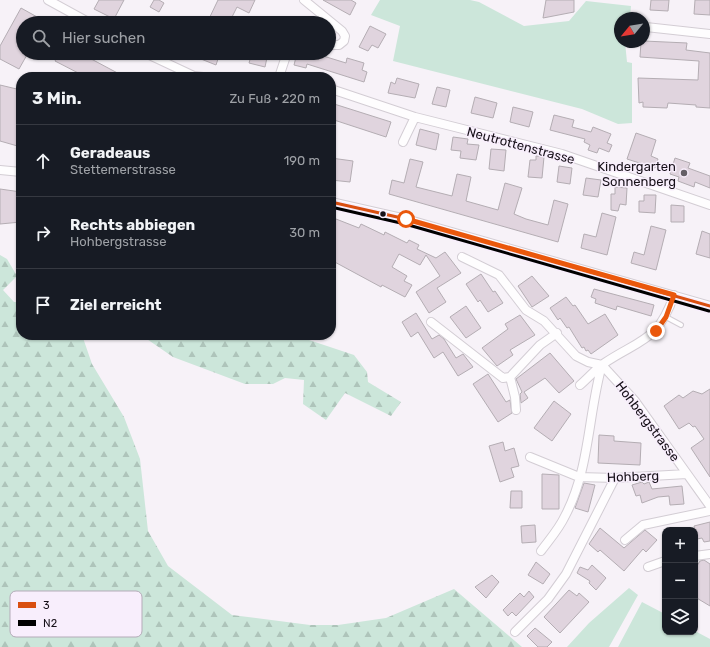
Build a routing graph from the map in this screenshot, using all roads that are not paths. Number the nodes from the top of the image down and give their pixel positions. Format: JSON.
{"nodes":[{"id":1,"x":48,"y":0,"type":"edge"},
{"id":2,"x":304,"y":0,"type":"edge"},
{"id":3,"x":77,"y":16,"type":"edge"},
{"id":4,"x":324,"y":16,"type":"edge"},
{"id":5,"x":336,"y":26,"type":"edge"},
{"id":6,"x":650,"y":27,"type":"edge"},
{"id":7,"x":710,"y":34,"type":"edge"},
{"id":8,"x":336,"y":45,"type":"edge"},
{"id":9,"x":160,"y":60,"type":"edge"},
{"id":10,"x":285,"y":60,"type":"edge"},
{"id":11,"x":185,"y":72,"type":"edge"},
{"id":12,"x":281,"y":72,"type":"edge"},
{"id":13,"x":336,"y":91,"type":"edge"},
{"id":14,"x":415,"y":117,"type":"junction"},
{"id":15,"x":403,"y":142,"type":"dead end"},
{"id":16,"x":0,"y":170,"type":"edge"},
{"id":17,"x":16,"y":172,"type":"edge"},
{"id":18,"x":336,"y":203,"type":"edge"},
{"id":19,"x":710,"y":205,"type":"edge"},
{"id":20,"x":462,"y":257,"type":"dead end"},
{"id":21,"x":674,"y":295,"type":"junction"},
{"id":22,"x":710,"y":306,"type":"edge"},
{"id":23,"x":666,"y":317,"type":"junction"},
{"id":24,"x":431,"y":322,"type":"dead end"},
{"id":25,"x":681,"y":325,"type":"dead end"},
{"id":26,"x":557,"y":333,"type":"junction"},
{"id":27,"x":602,"y":365,"type":"junction"},
{"id":28,"x":510,"y":377,"type":"junction"},
{"id":29,"x":580,"y":385,"type":"dead end"},
{"id":30,"x":516,"y":410,"type":"dead end"},
{"id":31,"x":530,"y":457,"type":"dead end"},
{"id":32,"x":687,"y":474,"type":"junction"},
{"id":33,"x":580,"y":477,"type":"junction"},
{"id":34,"x":615,"y":478,"type":"junction"},
{"id":35,"x":710,"y":506,"type":"edge"},
{"id":36,"x":710,"y":510,"type":"edge"},
{"id":37,"x":625,"y":540,"type":"dead end"},
{"id":38,"x":541,"y":551,"type":"dead end"},
{"id":39,"x":710,"y":554,"type":"edge"},
{"id":40,"x":698,"y":556,"type":"edge"},
{"id":41,"x":662,"y":562,"type":"edge"},
{"id":42,"x":648,"y":567,"type":"dead end"},
{"id":43,"x":515,"y":632,"type":"dead end"}],
"edges":[{"from":1,"to":3,"type":"street"},
{"from":2,"to":4,"type":"street"},
{"from":5,"to":8,"type":"street"},
{"from":6,"to":7,"type":"street"},
{"from":9,"to":11,"type":"street"},
{"from":10,"to":12,"type":"street"},
{"from":13,"to":14,"type":"street","name":"Neutrottenstrasse"},
{"from":14,"to":15,"type":"street"},
{"from":14,"to":19,"type":"street","name":"Neutrottenstrasse"},
{"from":16,"to":17,"type":"street"},
{"from":18,"to":21,"type":"street"},
{"from":20,"to":26,"type":"street"},
{"from":21,"to":22,"type":"street"},
{"from":21,"to":23,"type":"street"},
{"from":23,"to":25,"type":"lane"},
{"from":23,"to":27,"type":"street"},
{"from":24,"to":28,"type":"street"},
{"from":26,"to":27,"type":"street"},
{"from":26,"to":28,"type":"street"},
{"from":27,"to":29,"type":"street"},
{"from":27,"to":32,"type":"street","name":"Hohbergstrasse"},
{"from":27,"to":33,"type":"street"},
{"from":28,"to":30,"type":"street"},
{"from":31,"to":33,"type":"street","name":"Hohberg"},
{"from":32,"to":34,"type":"street","name":"Hohberg"},
{"from":32,"to":35,"type":"street","name":"Hohbergstrasse"},
{"from":33,"to":34,"type":"street","name":"Hohberg"},
{"from":33,"to":38,"type":"street"},
{"from":34,"to":43,"type":"street"},
{"from":36,"to":37,"type":"street"},
{"from":39,"to":40,"type":"street"},
{"from":41,"to":42,"type":"street"}]}
